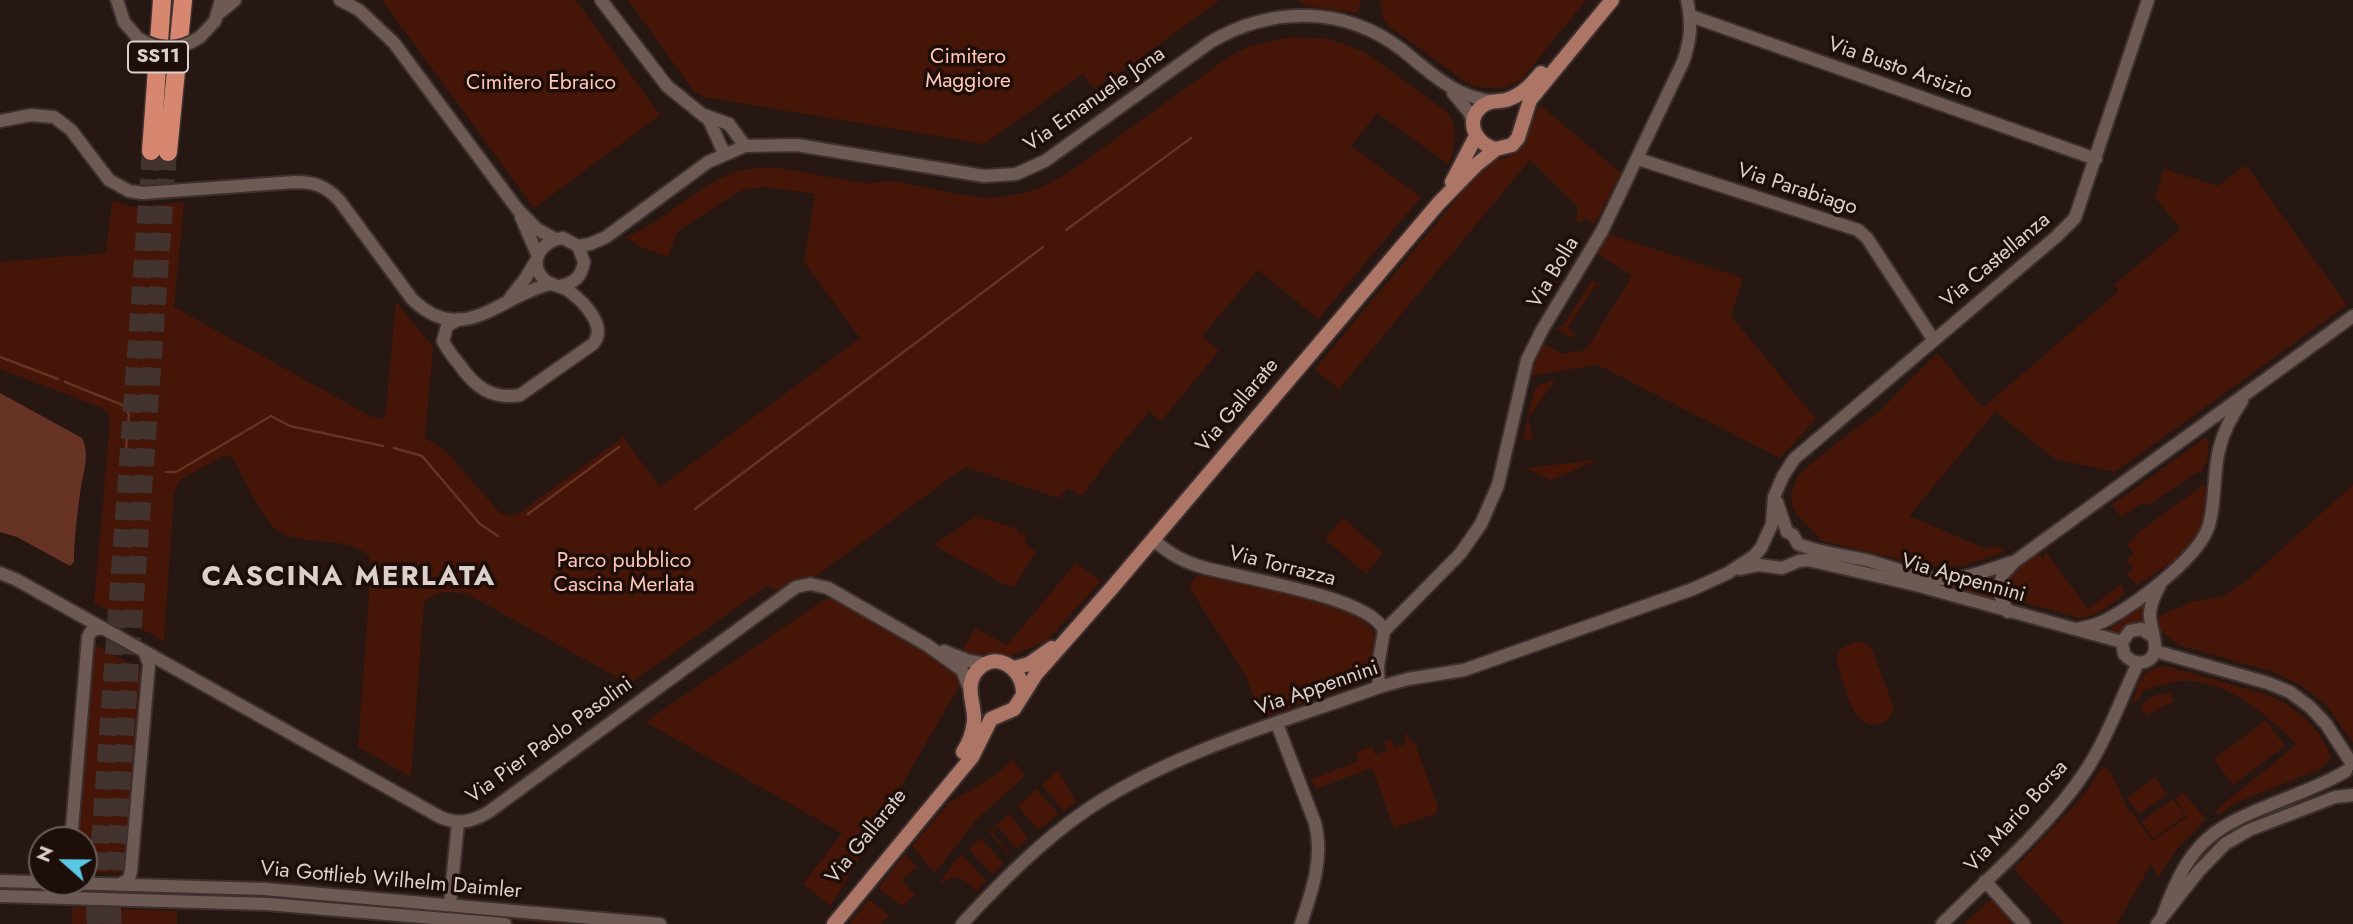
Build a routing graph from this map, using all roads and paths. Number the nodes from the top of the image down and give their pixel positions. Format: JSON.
{"nodes":[{"id":1,"x":117,"y":0,"type":"edge"},
{"id":2,"x":162,"y":0,"type":"edge"},
{"id":3,"x":183,"y":0,"type":"edge"},
{"id":4,"x":220,"y":0,"type":"edge"},
{"id":5,"x":235,"y":0,"type":"edge"},
{"id":6,"x":340,"y":0,"type":"edge"},
{"id":7,"x":601,"y":0,"type":"edge"},
{"id":8,"x":1603,"y":0,"type":"edge"},
{"id":9,"x":1612,"y":0,"type":"edge"},
{"id":10,"x":1684,"y":0,"type":"edge"},
{"id":11,"x":2148,"y":0,"type":"edge"},
{"id":12,"x":218,"y":15,"type":"junction"},
{"id":13,"x":1691,"y":16,"type":"junction"},
{"id":14,"x":1441,"y":80,"type":"junction"},
{"id":15,"x":1499,"y":101,"type":"junction"},
{"id":16,"x":703,"y":115,"type":"junction"},
{"id":17,"x":0,"y":121,"type":"edge"},
{"id":18,"x":1522,"y":122,"type":"junction"},
{"id":19,"x":1475,"y":130,"type":"junction"},
{"id":20,"x":745,"y":146,"type":"junction"},
{"id":21,"x":1496,"y":149,"type":"junction"},
{"id":22,"x":724,"y":153,"type":"junction"},
{"id":23,"x":1638,"y":159,"type":"junction"},
{"id":24,"x":2096,"y":159,"type":"junction"},
{"id":25,"x":1438,"y":204,"type":"junction"},
{"id":26,"x":517,"y":210,"type":"junction"},
{"id":27,"x":606,"y":237,"type":"junction"},
{"id":28,"x":555,"y":239,"type":"junction"},
{"id":29,"x":578,"y":246,"type":"junction"},
{"id":30,"x":537,"y":257,"type":"junction"},
{"id":31,"x":584,"y":262,"type":"junction"},
{"id":32,"x":555,"y":285,"type":"junction"},
{"id":33,"x":505,"y":303,"type":"junction"},
{"id":34,"x":2353,"y":316,"type":"edge"},
{"id":35,"x":459,"y":319,"type":"junction"},
{"id":36,"x":1933,"y":339,"type":"junction"},
{"id":37,"x":2246,"y":395,"type":"junction"},
{"id":38,"x":2194,"y":432,"type":"junction"},
{"id":39,"x":2219,"y":449,"type":"junction"},
{"id":40,"x":1777,"y":489,"type":"junction"},
{"id":41,"x":1787,"y":532,"type":"junction"},
{"id":42,"x":1769,"y":534,"type":"junction"},
{"id":43,"x":1153,"y":540,"type":"junction"},
{"id":44,"x":1798,"y":544,"type":"junction"},
{"id":45,"x":1761,"y":548,"type":"junction"},
{"id":46,"x":2014,"y":562,"type":"junction"},
{"id":47,"x":1792,"y":563,"type":"junction"},
{"id":48,"x":1770,"y":565,"type":"junction"},
{"id":49,"x":0,"y":573,"type":"edge"},
{"id":50,"x":1728,"y":573,"type":"junction"},
{"id":51,"x":2163,"y":580,"type":"junction"},
{"id":52,"x":2008,"y":612,"type":"junction"},
{"id":53,"x":103,"y":628,"type":"junction"},
{"id":54,"x":2073,"y":630,"type":"junction"},
{"id":55,"x":1384,"y":631,"type":"junction"},
{"id":56,"x":1070,"y":636,"type":"junction"},
{"id":57,"x":2122,"y":642,"type":"junction"},
{"id":58,"x":2154,"y":644,"type":"junction"},
{"id":59,"x":927,"y":645,"type":"junction"},
{"id":60,"x":144,"y":651,"type":"junction"},
{"id":61,"x":2133,"y":661,"type":"junction"},
{"id":62,"x":987,"y":664,"type":"junction"},
{"id":63,"x":1014,"y":668,"type":"junction"},
{"id":64,"x":1379,"y":687,"type":"junction"},
{"id":65,"x":1023,"y":694,"type":"junction"},
{"id":66,"x":971,"y":696,"type":"junction"},
{"id":67,"x":998,"y":716,"type":"junction"},
{"id":68,"x":1277,"y":724,"type":"junction"},
{"id":69,"x":2350,"y":766,"type":"edge"},
{"id":70,"x":2353,"y":795,"type":"edge"},
{"id":71,"x":458,"y":822,"type":"junction"},
{"id":72,"x":72,"y":826,"type":"edge"},
{"id":73,"x":0,"y":881,"type":"edge"},
{"id":74,"x":1985,"y":881,"type":"junction"},
{"id":75,"x":28,"y":882,"type":"edge"},
{"id":76,"x":98,"y":884,"type":"edge"},
{"id":77,"x":120,"y":885,"type":"junction"},
{"id":78,"x":0,"y":896,"type":"edge"},
{"id":79,"x":450,"y":904,"type":"junction"},
{"id":80,"x":2160,"y":919,"type":"edge"},
{"id":81,"x":505,"y":924,"type":"edge"},
{"id":82,"x":660,"y":924,"type":"edge"},
{"id":83,"x":823,"y":924,"type":"edge"},
{"id":84,"x":834,"y":924,"type":"edge"},
{"id":85,"x":962,"y":924,"type":"edge"},
{"id":86,"x":1301,"y":924,"type":"edge"},
{"id":87,"x":1942,"y":924,"type":"edge"},
{"id":88,"x":2024,"y":924,"type":"edge"}],
"edges":[{"from":1,"to":12,"type":"street","bridge":true},
{"from":2,"to":3,"type":"highway","number":"SS11"},
{"from":4,"to":12,"type":"street"},
{"from":5,"to":12,"type":"street"},
{"from":6,"to":26,"type":"street"},
{"from":7,"to":16,"type":"street"},
{"from":8,"to":15,"type":"main road","name":"Via Gallarate"},
{"from":9,"to":18,"type":"main road","name":"Via Gallarate"},
{"from":10,"to":13,"type":"street","name":"Via Bolla"},
{"from":11,"to":24,"type":"street","name":"Via Castellanza"},
{"from":13,"to":23,"type":"street","name":"Via Bolla"},
{"from":13,"to":24,"type":"street","name":"Via Busto Arsizio"},
{"from":14,"to":15,"type":"street","name":"Via Emanuele Jona"},
{"from":14,"to":19,"type":"street","name":"Via Emanuele Jona"},
{"from":14,"to":20,"type":"street","name":"Via Emanuele Jona"},
{"from":15,"to":18,"type":"main road"},
{"from":15,"to":19,"type":"main road","name":"Via Gallarate"},
{"from":16,"to":20,"type":"street"},
{"from":16,"to":22,"type":"street"},
{"from":17,"to":35,"type":"street"},
{"from":18,"to":21,"type":"main road","name":"Via Gallarate"},
{"from":19,"to":21,"type":"main road"},
{"from":19,"to":25,"type":"main road","name":"Via Gallarate"},
{"from":20,"to":22,"type":"street","name":"Via Emanuele Jona"},
{"from":21,"to":25,"type":"main road","name":"Via Gallarate"},
{"from":22,"to":27,"type":"street"},
{"from":23,"to":36,"type":"street","name":"Via Parabiago"},
{"from":23,"to":55,"type":"street","name":"Via Bolla"},
{"from":24,"to":36,"type":"street","name":"Via Castellanza"},
{"from":25,"to":43,"type":"main road","name":"Via Gallarate"},
{"from":26,"to":28,"type":"street"},
{"from":26,"to":30,"type":"street"},
{"from":27,"to":29,"type":"street"},
{"from":27,"to":31,"type":"street"},
{"from":28,"to":29,"type":"street"},
{"from":28,"to":30,"type":"street"},
{"from":29,"to":31,"type":"street"},
{"from":30,"to":32,"type":"street"},
{"from":30,"to":33,"type":"street"},
{"from":31,"to":32,"type":"street"},
{"from":32,"to":33,"type":"street"},
{"from":32,"to":35,"type":"street"},
{"from":33,"to":35,"type":"street"},
{"from":34,"to":37,"type":"street"},
{"from":36,"to":40,"type":"street","name":"Via Castellanza"},
{"from":37,"to":38,"type":"street"},
{"from":37,"to":39,"type":"street"},
{"from":38,"to":39,"type":"street"},
{"from":38,"to":46,"type":"street"},
{"from":39,"to":51,"type":"street"},
{"from":40,"to":41,"type":"street"},
{"from":40,"to":42,"type":"street","name":"Via Castellanza"},
{"from":41,"to":42,"type":"street"},
{"from":41,"to":44,"type":"street"},
{"from":42,"to":45,"type":"street","name":"Via Castellanza"},
{"from":43,"to":55,"type":"street","name":"Via Torrazza"},
{"from":43,"to":56,"type":"main road","name":"Via Gallarate"},
{"from":44,"to":46,"type":"street","name":"Via Appennini"},
{"from":44,"to":47,"type":"street"},
{"from":45,"to":48,"type":"street"},
{"from":45,"to":50,"type":"street","name":"Via Appennini"},
{"from":46,"to":52,"type":"street"},
{"from":47,"to":48,"type":"street","name":"Via Appennini"},
{"from":47,"to":52,"type":"street","name":"Via Appennini"},
{"from":48,"to":50,"type":"street","name":"Via Appennini"},
{"from":49,"to":53,"type":"street","name":"Via Pier Paolo Pasolini"},
{"from":50,"to":64,"type":"street","name":"Via Appennini"},
{"from":51,"to":54,"type":"street"},
{"from":51,"to":58,"type":"street"},
{"from":52,"to":54,"type":"street","name":"Via Appennini"},
{"from":53,"to":60,"type":"street","name":"Via Pier Paolo Pasolini"},
{"from":53,"to":72,"type":"street"},
{"from":54,"to":57,"type":"street","name":"Via Appennini"},
{"from":55,"to":64,"type":"street"},
{"from":56,"to":63,"type":"main road","name":"Via Gallarate"},
{"from":56,"to":65,"type":"main road","name":"Via Gallarate"},
{"from":57,"to":58,"type":"street"},
{"from":57,"to":61,"type":"street"},
{"from":58,"to":61,"type":"street"},
{"from":58,"to":69,"type":"street"},
{"from":59,"to":62,"type":"street","name":"Via Pier Paolo Pasolini"},
{"from":59,"to":66,"type":"street","name":"Via Pier Paolo Pasolini"},
{"from":59,"to":71,"type":"street","name":"Via Pier Paolo Pasolini"},
{"from":60,"to":71,"type":"street","name":"Via Pier Paolo Pasolini"},
{"from":60,"to":77,"type":"street"},
{"from":61,"to":74,"type":"street","name":"Via Mario Borsa"},
{"from":62,"to":63,"type":"main road"},
{"from":62,"to":66,"type":"main road","name":"Via Gallarate"},
{"from":63,"to":65,"type":"main road"},
{"from":64,"to":68,"type":"street","name":"Via Appennini"},
{"from":65,"to":67,"type":"main road","name":"Via Gallarate"},
{"from":66,"to":67,"type":"main road"},
{"from":66,"to":83,"type":"main road","name":"Via Gallarate"},
{"from":67,"to":84,"type":"main road","name":"Via Gallarate"},
{"from":68,"to":85,"type":"street","name":"Via Appennini"},
{"from":68,"to":86,"type":"street"},
{"from":69,"to":70,"type":"street"},
{"from":69,"to":80,"type":"street"},
{"from":70,"to":80,"type":"street"},
{"from":71,"to":79,"type":"street"},
{"from":73,"to":75,"type":"street","name":"Via Gottlieb Wilhelm Daimler"},
{"from":74,"to":87,"type":"street","name":"Via Mario Borsa"},
{"from":74,"to":88,"type":"street"},
{"from":76,"to":77,"type":"street","name":"Via Gottlieb Wilhelm Daimler"},
{"from":77,"to":79,"type":"street","name":"Via Gottlieb Wilhelm Daimler"},
{"from":78,"to":81,"type":"street","name":"Via Gottlieb Wilhelm Daimler"},
{"from":79,"to":82,"type":"street","name":"Via Gottlieb Wilhelm Daimler"}]}
